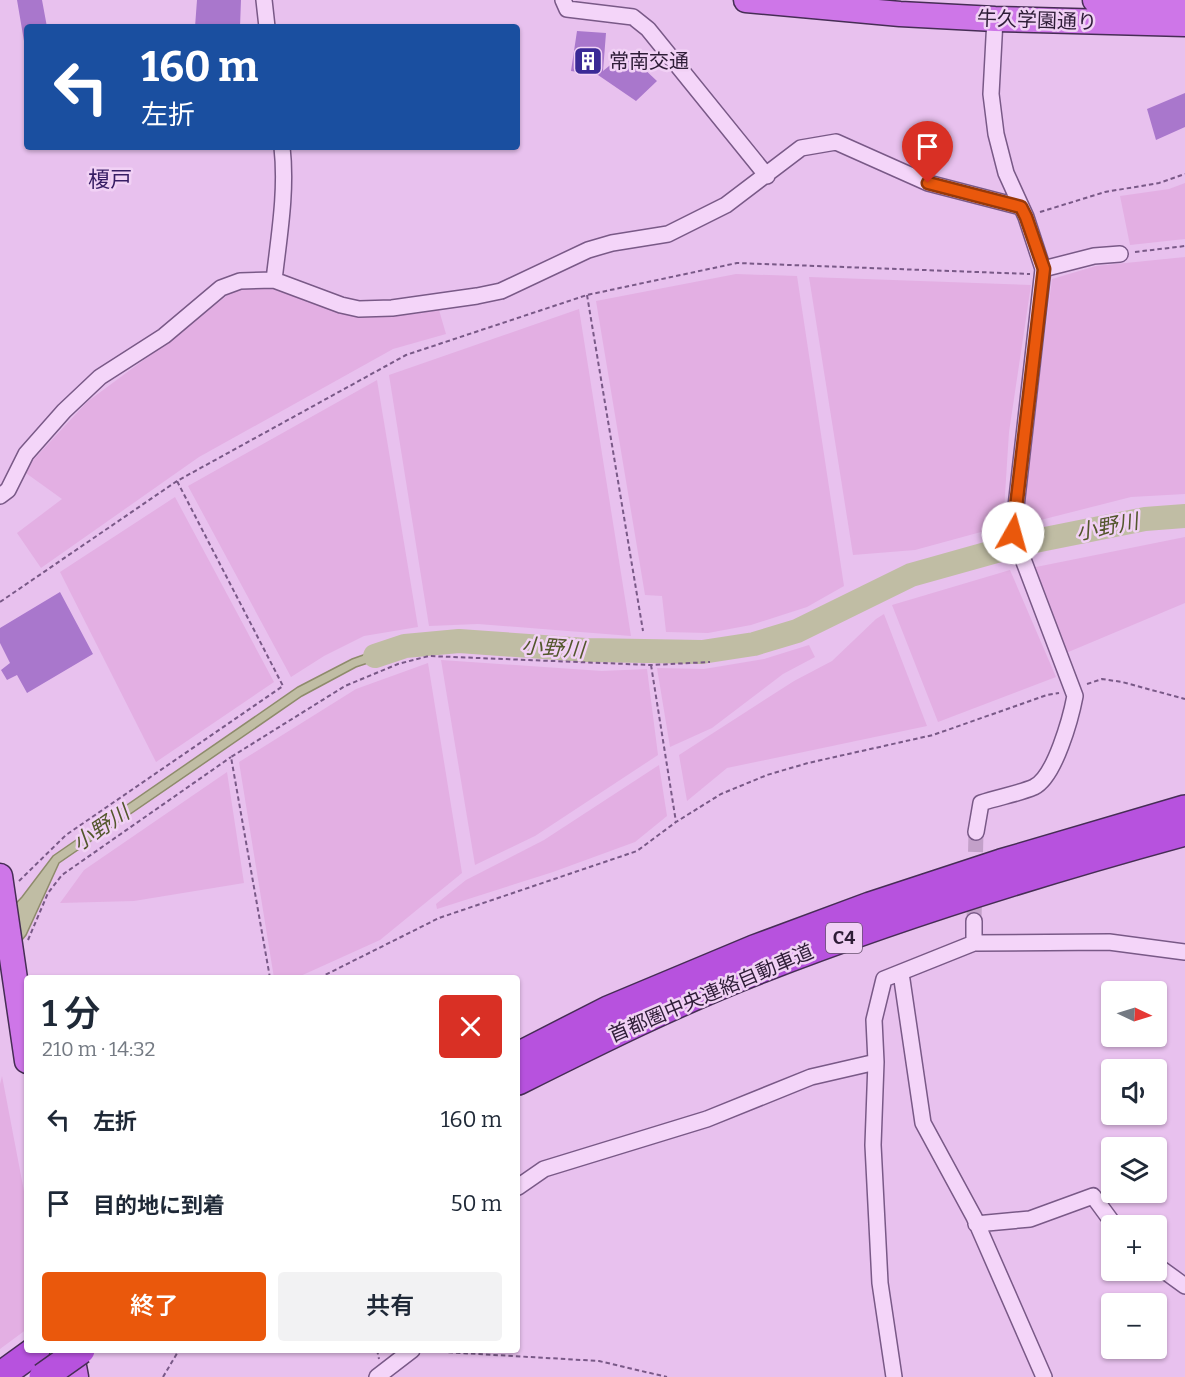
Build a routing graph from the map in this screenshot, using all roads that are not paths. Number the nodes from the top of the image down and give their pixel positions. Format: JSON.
{"nodes":[{"id":1,"x":264,"y":0,"type":"edge"},
{"id":2,"x":563,"y":0,"type":"edge"},
{"id":3,"x":746,"y":0,"type":"edge"},
{"id":4,"x":1095,"y":0,"type":"edge"},
{"id":5,"x":1185,"y":1,"type":"edge"},
{"id":6,"x":995,"y":19,"type":"junction"},
{"id":7,"x":267,"y":24,"type":"edge"},
{"id":8,"x":1185,"y":24,"type":"edge"},
{"id":9,"x":282,"y":150,"type":"edge"},
{"id":10,"x":767,"y":176,"type":"junction"},
{"id":11,"x":1023,"y":212,"type":"junction"},
{"id":12,"x":1120,"y":254,"type":"road end"},
{"id":13,"x":1044,"y":269,"type":"junction"},
{"id":14,"x":274,"y":280,"type":"junction"},
{"id":15,"x":0,"y":496,"type":"edge"},
{"id":16,"x":1185,"y":809,"type":"edge"},
{"id":17,"x":976,"y":832,"type":"tunnel mouth"},
{"id":18,"x":1185,"y":832,"type":"edge"},
{"id":19,"x":3,"y":894,"type":"edge"},
{"id":20,"x":974,"y":921,"type":"tunnel mouth"},
{"id":21,"x":974,"y":943,"type":"junction"},
{"id":22,"x":1185,"y":952,"type":"edge"},
{"id":23,"x":901,"y":973,"type":"junction"},
{"id":24,"x":24,"y":1019,"type":"edge"},
{"id":25,"x":520,"y":1055,"type":"edge"},
{"id":26,"x":876,"y":1062,"type":"junction"},
{"id":27,"x":520,"y":1080,"type":"edge"},
{"id":28,"x":520,"y":1186,"type":"edge"},
{"id":29,"x":1107,"y":1215,"type":"edge"},
{"id":30,"x":976,"y":1224,"type":"junction"},
{"id":31,"x":1167,"y":1273,"type":"edge"},
{"id":32,"x":1185,"y":1286,"type":"edge"},
{"id":33,"x":32,"y":1353,"type":"edge"},
{"id":34,"x":72,"y":1353,"type":"edge"},
{"id":35,"x":77,"y":1353,"type":"edge"},
{"id":36,"x":407,"y":1353,"type":"edge"},
{"id":37,"x":0,"y":1376,"type":"edge"},
{"id":38,"x":43,"y":1377,"type":"edge"},
{"id":39,"x":76,"y":1377,"type":"edge"},
{"id":40,"x":377,"y":1377,"type":"edge"},
{"id":41,"x":894,"y":1377,"type":"edge"},
{"id":42,"x":1044,"y":1377,"type":"edge"}],
"edges":[{"from":1,"to":7,"type":"street"},
{"from":2,"to":10,"type":"street"},
{"from":3,"to":6,"type":"highway","name":"牛久学園通り"},
{"from":4,"to":5,"type":"highway","name":"牛久学園通り"},
{"from":6,"to":8,"type":"highway","name":"牛久学園通り"},
{"from":6,"to":11,"type":"street"},
{"from":9,"to":14,"type":"street"},
{"from":10,"to":11,"type":"street"},
{"from":10,"to":14,"type":"street"},
{"from":11,"to":13,"type":"street"},
{"from":12,"to":13,"type":"street"},
{"from":13,"to":17,"type":"street"},
{"from":14,"to":15,"type":"street"},
{"from":16,"to":25,"type":"highway","name":"首都圏中央連絡自動車道","number":"C4"},
{"from":18,"to":27,"type":"highway","name":"首都圏中央連絡自動車道","number":"C4"},
{"from":19,"to":24,"type":"highway"},
{"from":20,"to":21,"type":"street"},
{"from":21,"to":22,"type":"street"},
{"from":21,"to":23,"type":"street"},
{"from":23,"to":26,"type":"street"},
{"from":23,"to":30,"type":"street"},
{"from":26,"to":28,"type":"street"},
{"from":26,"to":41,"type":"street"},
{"from":29,"to":30,"type":"street"},
{"from":30,"to":42,"type":"street"},
{"from":31,"to":32,"type":"street"},
{"from":33,"to":37,"type":"highway"},
{"from":34,"to":39,"type":"highway"},
{"from":35,"to":38,"type":"highway","bridge":true},
{"from":36,"to":40,"type":"street"}]}
